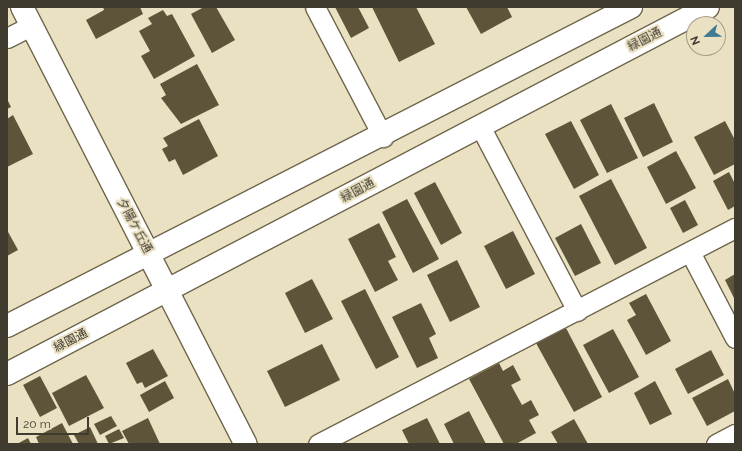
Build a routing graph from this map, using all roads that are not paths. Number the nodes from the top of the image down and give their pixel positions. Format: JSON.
{"nodes":[{"id":1,"x":315,"y":7,"type":"edge"},
{"id":2,"x":708,"y":7,"type":"edge"},
{"id":3,"x":629,"y":8,"type":"edge"},
{"id":4,"x":27,"y":16,"type":"edge"},
{"id":5,"x":7,"y":38,"type":"edge"},
{"id":6,"x":480,"y":126,"type":"junction"},
{"id":7,"x":383,"y":137,"type":"junction"},
{"id":8,"x":735,"y":228,"type":"edge"},
{"id":9,"x":690,"y":252,"type":"junction"},
{"id":10,"x":149,"y":255,"type":"junction"},
{"id":11,"x":168,"y":291,"type":"junction"},
{"id":12,"x":577,"y":311,"type":"junction"},
{"id":13,"x":7,"y":326,"type":"edge"},
{"id":14,"x":735,"y":338,"type":"edge"},
{"id":15,"x":7,"y":374,"type":"edge"},
{"id":16,"x":735,"y":434,"type":"edge"},
{"id":17,"x":246,"y":444,"type":"edge"},
{"id":18,"x":318,"y":444,"type":"edge"},
{"id":19,"x":716,"y":444,"type":"edge"}],
"edges":[{"from":1,"to":7,"type":"street"},
{"from":2,"to":6,"type":"street","name":"緑園通"},
{"from":3,"to":7,"type":"street"},
{"from":4,"to":5,"type":"street"},
{"from":4,"to":10,"type":"street","name":"夕陽ケ丘通"},
{"from":6,"to":11,"type":"street","name":"緑園通"},
{"from":6,"to":12,"type":"street"},
{"from":7,"to":10,"type":"street"},
{"from":8,"to":9,"type":"street"},
{"from":9,"to":12,"type":"street"},
{"from":9,"to":14,"type":"street"},
{"from":10,"to":11,"type":"street","name":"夕陽ケ丘通"},
{"from":10,"to":13,"type":"street"},
{"from":11,"to":15,"type":"street","name":"緑園通"},
{"from":11,"to":17,"type":"street","name":"夕陽ケ丘通"},
{"from":12,"to":18,"type":"street"},
{"from":16,"to":19,"type":"street"}]}
